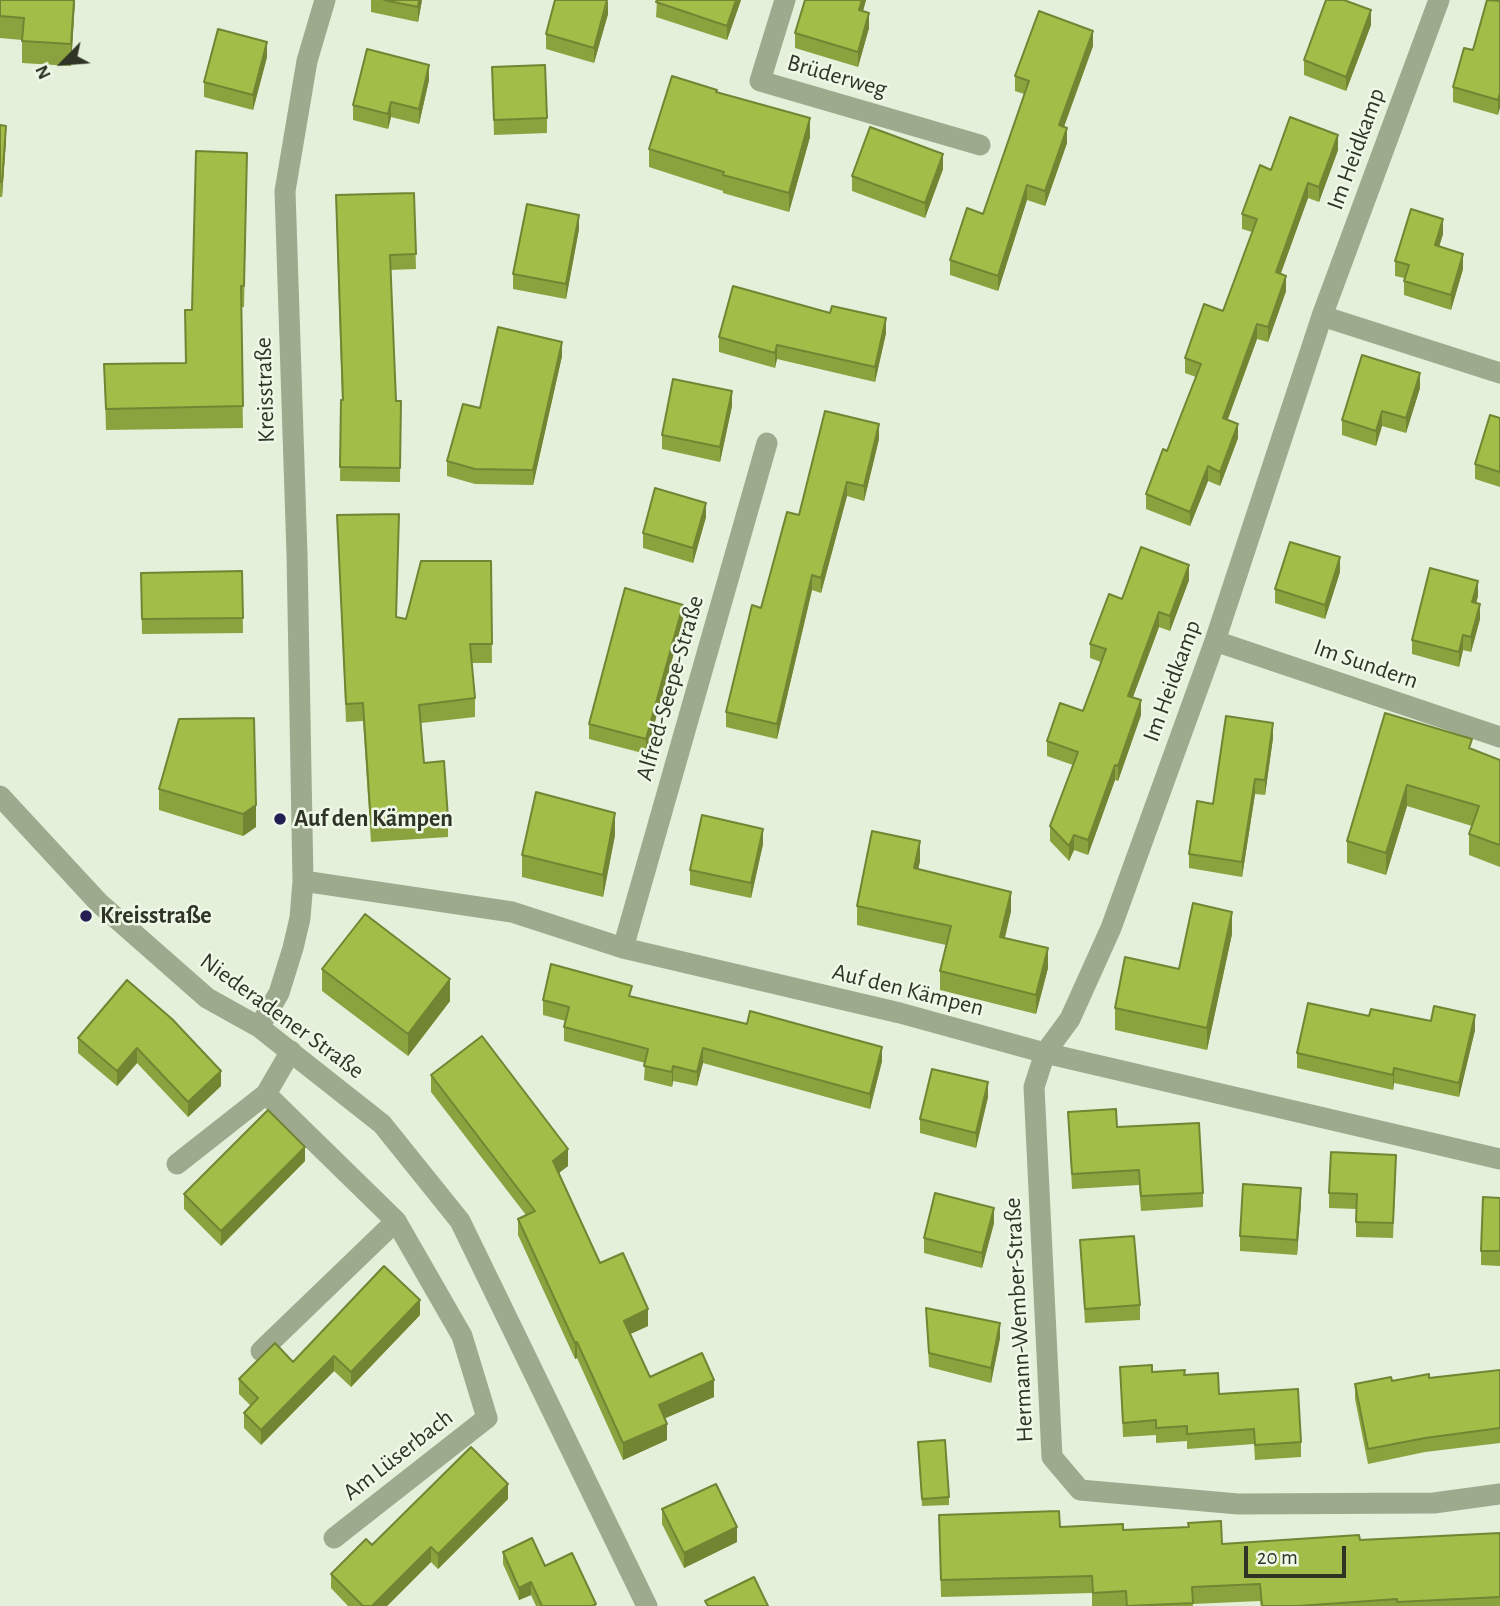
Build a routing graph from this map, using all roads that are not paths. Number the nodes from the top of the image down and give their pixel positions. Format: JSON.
{"nodes":[{"id":1,"x":325,"y":0,"type":"edge"},
{"id":2,"x":785,"y":0,"type":"edge"},
{"id":3,"x":1440,"y":0,"type":"edge"},
{"id":4,"x":981,"y":145,"type":"dead end"},
{"id":5,"x":1322,"y":316,"type":"junction"},
{"id":6,"x":1500,"y":373,"type":"edge"},
{"id":7,"x":767,"y":443,"type":"dead end"},
{"id":8,"x":1215,"y":641,"type":"junction"},
{"id":9,"x":1500,"y":737,"type":"edge"},
{"id":10,"x":0,"y":796,"type":"edge"},
{"id":11,"x":303,"y":881,"type":"junction"},
{"id":12,"x":623,"y":948,"type":"junction"},
{"id":13,"x":259,"y":1027,"type":"junction"},
{"id":14,"x":291,"y":1051,"type":"junction"},
{"id":15,"x":1045,"y":1053,"type":"junction"},
{"id":16,"x":266,"y":1094,"type":"junction"},
{"id":17,"x":1500,"y":1159,"type":"edge"},
{"id":18,"x":177,"y":1164,"type":"dead end"},
{"id":19,"x":396,"y":1221,"type":"junction"},
{"id":20,"x":261,"y":1351,"type":"dead end"},
{"id":21,"x":1500,"y":1494,"type":"edge"},
{"id":22,"x":334,"y":1538,"type":"dead end"},
{"id":23,"x":647,"y":1606,"type":"edge"}],
"edges":[{"from":1,"to":11,"type":"street","name":"Kreisstraße"},
{"from":2,"to":4,"type":"street","name":"Brüderweg"},
{"from":3,"to":5,"type":"street","name":"Im Heidkamp"},
{"from":5,"to":6,"type":"street"},
{"from":5,"to":8,"type":"street","name":"Im Heidkamp"},
{"from":7,"to":12,"type":"street","name":"Alfred-Seepe-Straße"},
{"from":8,"to":9,"type":"street","name":"Im Sundern"},
{"from":8,"to":15,"type":"street","name":"Im Heidkamp"},
{"from":10,"to":13,"type":"street","name":"Niederadener Straße"},
{"from":11,"to":12,"type":"street","name":"Auf den Kämpen"},
{"from":11,"to":13,"type":"street","name":"Kreisstraße"},
{"from":12,"to":15,"type":"street","name":"Auf den Kämpen"},
{"from":13,"to":14,"type":"street","name":"Niederadener Straße"},
{"from":14,"to":16,"type":"street"},
{"from":14,"to":23,"type":"street","name":"Niederadener Straße"},
{"from":15,"to":17,"type":"street","name":"Auf den Kämpen"},
{"from":15,"to":21,"type":"street","name":"Hermann-Wember-Straße"},
{"from":16,"to":18,"type":"street"},
{"from":16,"to":19,"type":"street","name":"Am Lüserbach"},
{"from":19,"to":20,"type":"street"},
{"from":19,"to":22,"type":"street","name":"Am Lüserbach"}]}
